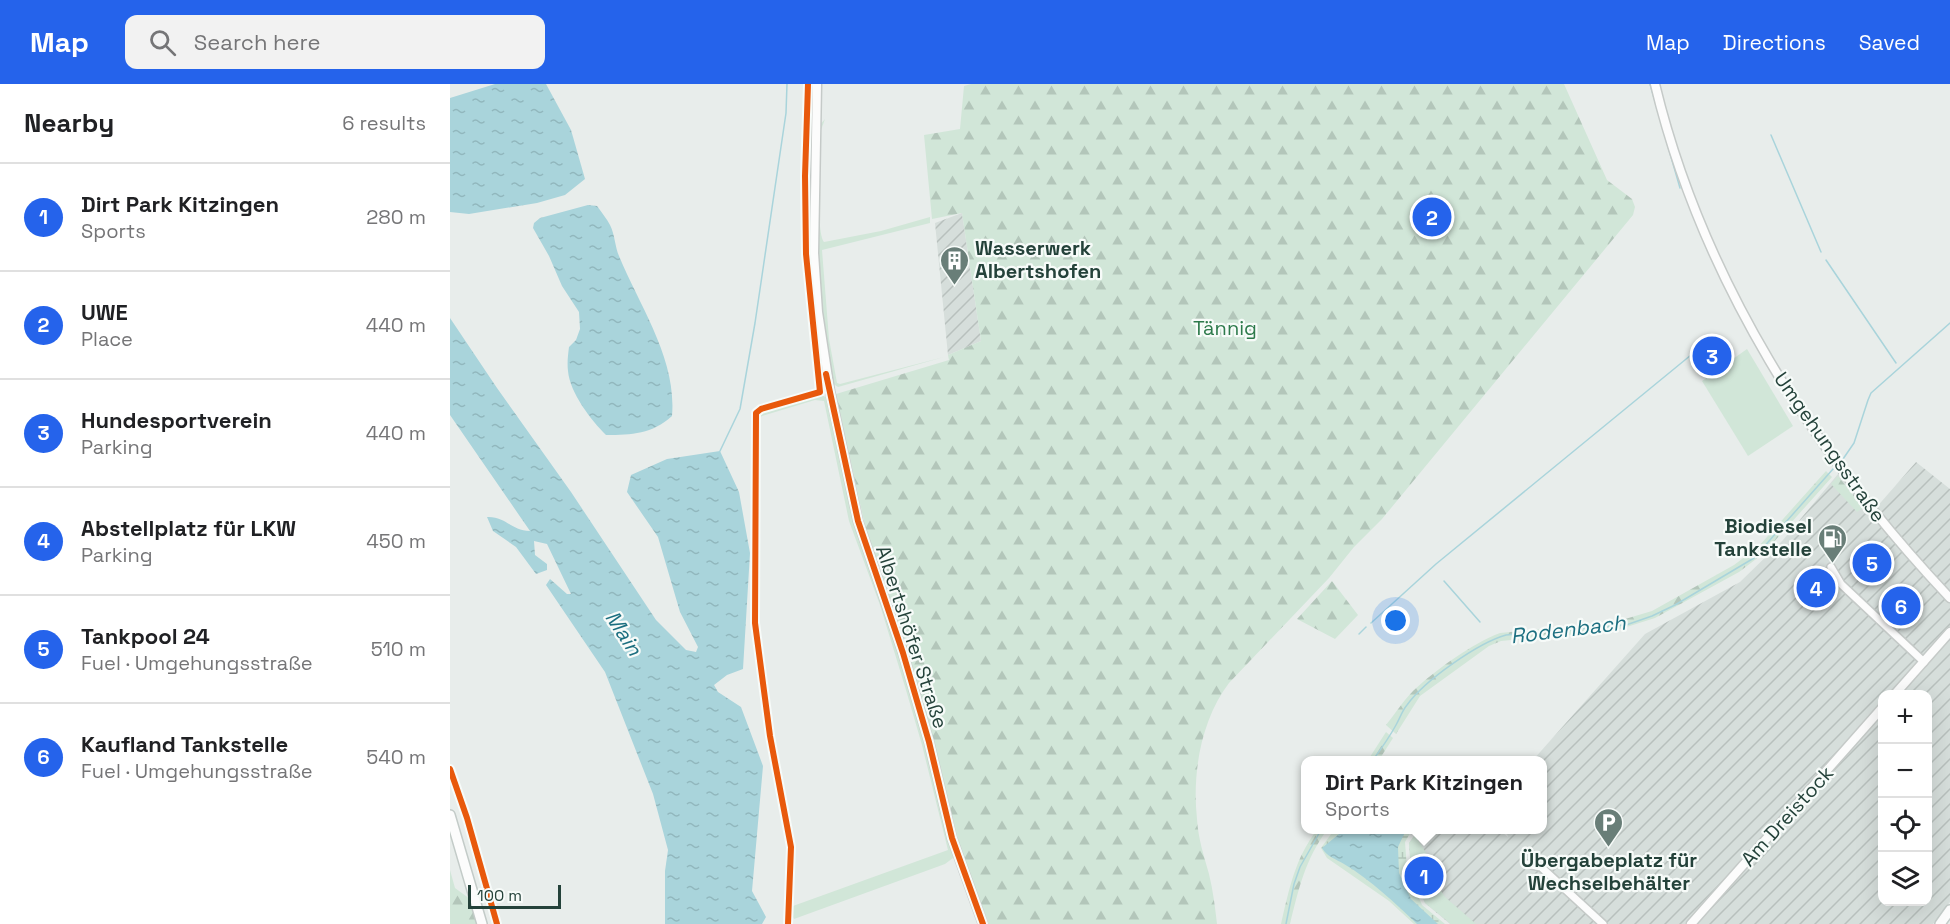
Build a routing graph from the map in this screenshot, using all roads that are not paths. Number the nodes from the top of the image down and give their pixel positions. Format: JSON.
{"nodes":[{"id":1,"x":818,"y":84,"type":"edge"},
{"id":2,"x":1655,"y":84,"type":"edge"},
{"id":3,"x":1831,"y":567,"type":"dead end"},
{"id":4,"x":1950,"y":598,"type":"edge"},
{"id":5,"x":1950,"y":632,"type":"edge"},
{"id":6,"x":1924,"y":662,"type":"junction"},
{"id":7,"x":1899,"y":690,"type":"edge"},
{"id":8,"x":1878,"y":713,"type":"edge"},
{"id":9,"x":450,"y":816,"type":"edge"},
{"id":10,"x":1527,"y":864,"type":"dead end"},
{"id":11,"x":1950,"y":910,"type":"edge"},
{"id":12,"x":482,"y":924,"type":"edge"},
{"id":13,"x":983,"y":924,"type":"edge"},
{"id":14,"x":1603,"y":924,"type":"edge"},
{"id":15,"x":1691,"y":924,"type":"edge"},
{"id":16,"x":1940,"y":924,"type":"edge"}],
"edges":[{"from":1,"to":13,"type":"street","name":"Albertshöfer Straße"},
{"from":2,"to":4,"type":"street","name":"Umgehungsstraße"},
{"from":3,"to":6,"type":"street"},
{"from":5,"to":6,"type":"street"},
{"from":6,"to":7,"type":"street"},
{"from":8,"to":15,"type":"street","name":"Am Dreistock"},
{"from":9,"to":12,"type":"main road"},
{"from":10,"to":14,"type":"street"},
{"from":11,"to":16,"type":"main road"}]}
